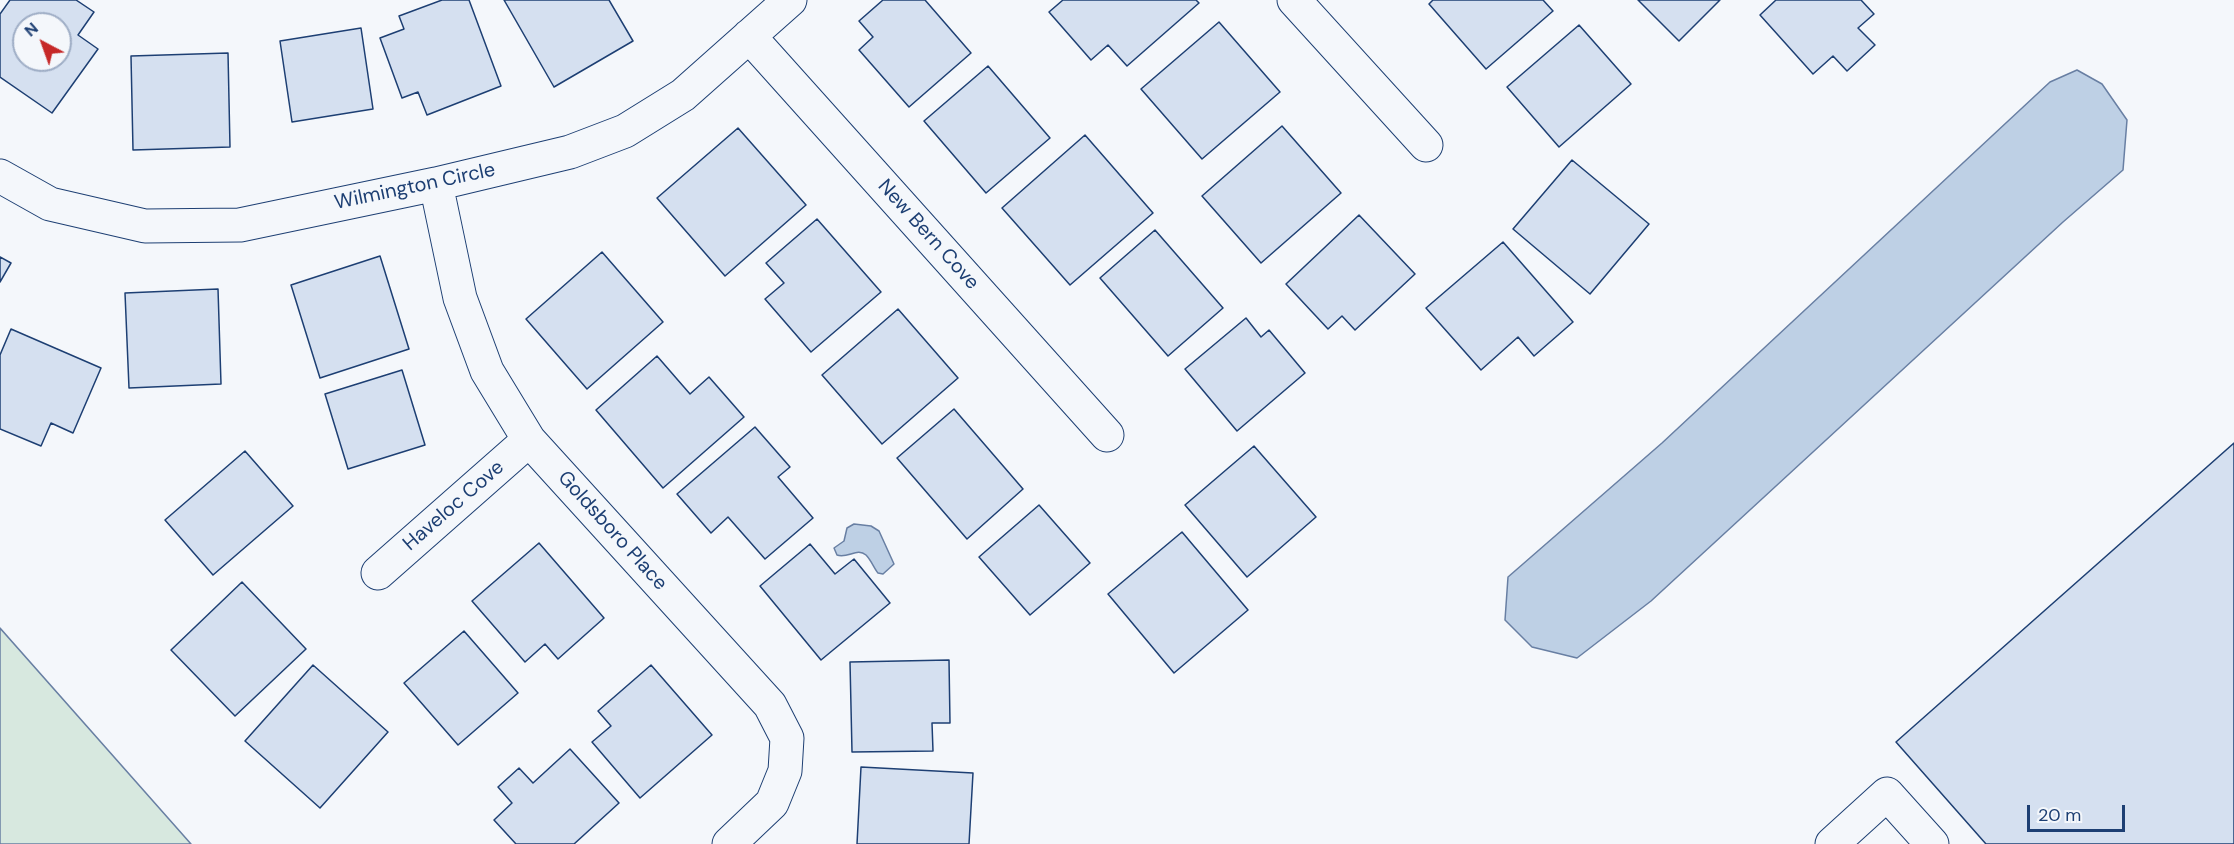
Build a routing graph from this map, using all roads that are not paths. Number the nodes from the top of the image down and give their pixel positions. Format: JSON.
{"nodes":[{"id":1,"x":790,"y":0,"type":"edge"},
{"id":2,"x":1294,"y":0,"type":"edge"},
{"id":3,"x":749,"y":36,"type":"junction"},
{"id":4,"x":1426,"y":145,"type":"dead end"},
{"id":5,"x":0,"y":176,"type":"edge"},
{"id":6,"x":436,"y":184,"type":"junction"},
{"id":7,"x":1107,"y":435,"type":"dead end"},
{"id":8,"x":529,"y":440,"type":"junction"},
{"id":9,"x":378,"y":573,"type":"dead end"},
{"id":10,"x":729,"y":844,"type":"edge"},
{"id":11,"x":1832,"y":844,"type":"edge"},
{"id":12,"x":1932,"y":844,"type":"edge"}],
"edges":[{"from":1,"to":3,"type":"street","name":"Wilmington Circle"},
{"from":2,"to":4,"type":"street"},
{"from":3,"to":6,"type":"street","name":"Wilmington Circle"},
{"from":3,"to":7,"type":"street","name":"New Bern Cove"},
{"from":5,"to":6,"type":"street","name":"Wilmington Circle"},
{"from":6,"to":8,"type":"street","name":"Goldsboro Place"},
{"from":8,"to":9,"type":"street","name":"Haveloc Cove"},
{"from":8,"to":10,"type":"street","name":"Goldsboro Place"},
{"from":11,"to":12,"type":"street"}]}
